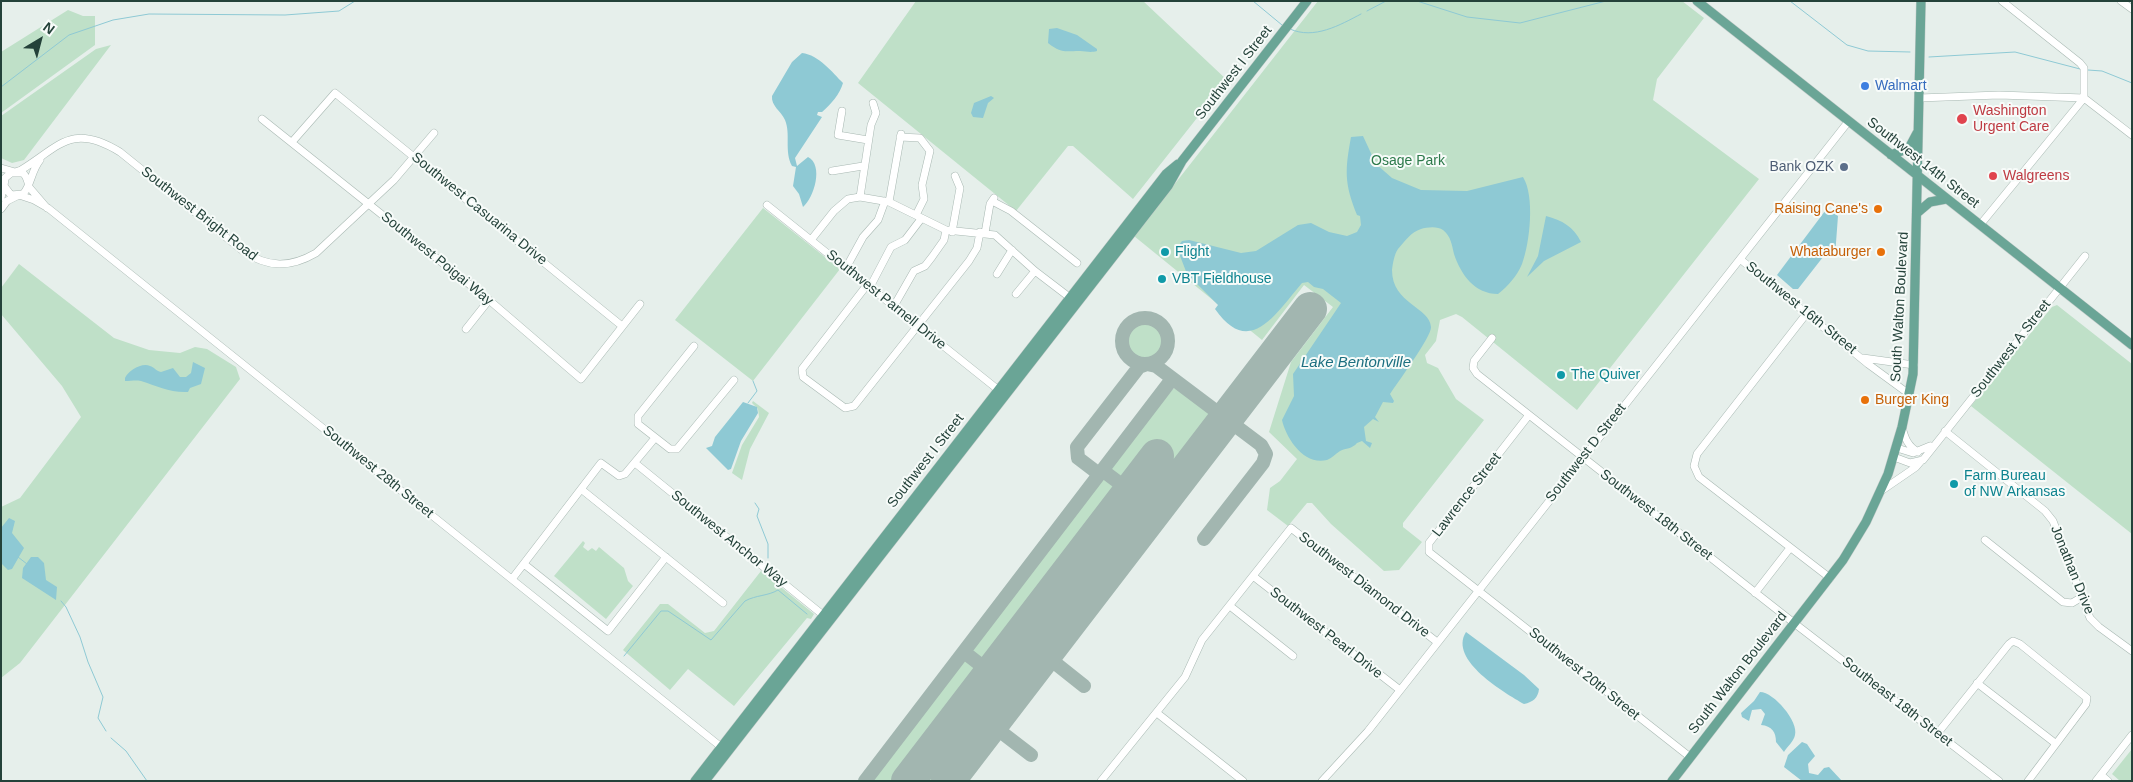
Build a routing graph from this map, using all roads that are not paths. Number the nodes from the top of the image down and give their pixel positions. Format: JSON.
{"nodes":[{"id":1,"x":1307,"y":1,"type":"edge"},
{"id":2,"x":1697,"y":1,"type":"edge"},
{"id":3,"x":1921,"y":1,"type":"edge"},
{"id":4,"x":2002,"y":1,"type":"edge"},
{"id":5,"x":2122,"y":1,"type":"edge"},
{"id":6,"x":2132,"y":10,"type":"edge"},
{"id":7,"x":1919,"y":98,"type":"junction"},
{"id":8,"x":2084,"y":98,"type":"junction"},
{"id":9,"x":873,"y":103,"type":"dead end"},
{"id":10,"x":842,"y":111,"type":"dead end"},
{"id":11,"x":262,"y":119,"type":"dead end"},
{"id":12,"x":1848,"y":122,"type":"junction"},
{"id":13,"x":1919,"y":127,"type":"junction"},
{"id":14,"x":434,"y":133,"type":"dead end"},
{"id":15,"x":2132,"y":135,"type":"edge"},
{"id":16,"x":868,"y":140,"type":"junction"},
{"id":17,"x":292,"y":142,"type":"junction"},
{"id":18,"x":42,"y":155,"type":"junction"},
{"id":19,"x":1891,"y":156,"type":"junction"},
{"id":20,"x":414,"y":157,"type":"junction"},
{"id":21,"x":863,"y":166,"type":"junction"},
{"id":22,"x":1,"y":168,"type":"edge"},
{"id":23,"x":832,"y":171,"type":"dead end"},
{"id":24,"x":15,"y":172,"type":"junction"},
{"id":25,"x":955,"y":176,"type":"dead end"},
{"id":26,"x":1918,"y":177,"type":"junction"},
{"id":27,"x":3,"y":183,"type":"edge"},
{"id":28,"x":28,"y":184,"type":"junction"},
{"id":29,"x":19,"y":196,"type":"junction"},
{"id":30,"x":860,"y":197,"type":"junction"},
{"id":31,"x":1,"y":198,"type":"edge"},
{"id":32,"x":1946,"y":199,"type":"junction"},
{"id":33,"x":887,"y":201,"type":"junction"},
{"id":34,"x":370,"y":205,"type":"junction"},
{"id":35,"x":767,"y":205,"type":"dead end"},
{"id":36,"x":48,"y":208,"type":"junction"},
{"id":37,"x":1,"y":209,"type":"edge"},
{"id":38,"x":1917,"y":213,"type":"junction"},
{"id":39,"x":918,"y":217,"type":"junction"},
{"id":40,"x":1980,"y":226,"type":"junction"},
{"id":41,"x":949,"y":231,"type":"junction"},
{"id":42,"x":982,"y":233,"type":"junction"},
{"id":43,"x":811,"y":240,"type":"junction"},
{"id":44,"x":1012,"y":250,"type":"junction"},
{"id":45,"x":2085,"y":256,"type":"dead end"},
{"id":46,"x":1740,"y":259,"type":"junction"},
{"id":47,"x":1077,"y":263,"type":"dead end"},
{"id":48,"x":846,"y":268,"type":"junction"},
{"id":49,"x":1035,"y":271,"type":"junction"},
{"id":50,"x":997,"y":274,"type":"dead end"},
{"id":51,"x":869,"y":286,"type":"junction"},
{"id":52,"x":2059,"y":288,"type":"junction"},
{"id":53,"x":1016,"y":294,"type":"dead end"},
{"id":54,"x":489,"y":300,"type":"junction"},
{"id":55,"x":1074,"y":301,"type":"junction"},
{"id":56,"x":640,"y":304,"type":"dead end"},
{"id":57,"x":894,"y":306,"type":"junction"},
{"id":58,"x":1807,"y":313,"type":"junction"},
{"id":59,"x":918,"y":325,"type":"junction"},
{"id":60,"x":622,"y":326,"type":"junction"},
{"id":61,"x":466,"y":329,"type":"dead end"},
{"id":62,"x":1492,"y":338,"type":"dead end"},
{"id":63,"x":2132,"y":345,"type":"edge"},
{"id":64,"x":694,"y":346,"type":"dead end"},
{"id":65,"x":1863,"y":358,"type":"junction"},
{"id":66,"x":1914,"y":365,"type":"junction"},
{"id":67,"x":734,"y":380,"type":"dead end"},
{"id":68,"x":1002,"y":393,"type":"junction"},
{"id":69,"x":1909,"y":394,"type":"junction"},
{"id":70,"x":1529,"y":415,"type":"junction"},
{"id":71,"x":1902,"y":427,"type":"junction"},
{"id":72,"x":1945,"y":431,"type":"junction"},
{"id":73,"x":655,"y":438,"type":"junction"},
{"id":74,"x":1937,"y":442,"type":"junction"},
{"id":75,"x":1895,"y":452,"type":"junction"},
{"id":76,"x":1919,"y":452,"type":"junction"},
{"id":77,"x":1583,"y":457,"type":"junction"},
{"id":78,"x":1923,"y":460,"type":"junction"},
{"id":79,"x":635,"y":463,"type":"junction"},
{"id":80,"x":581,"y":489,"type":"junction"},
{"id":81,"x":1880,"y":491,"type":"junction"},
{"id":82,"x":1986,"y":540,"type":"dead end"},
{"id":83,"x":1790,"y":548,"type":"junction"},
{"id":84,"x":666,"y":557,"type":"junction"},
{"id":85,"x":524,"y":564,"type":"junction"},
{"id":86,"x":1253,"y":576,"type":"junction"},
{"id":87,"x":1830,"y":578,"type":"junction"},
{"id":88,"x":512,"y":579,"type":"junction"},
{"id":89,"x":1479,"y":589,"type":"junction"},
{"id":90,"x":1755,"y":593,"type":"junction"},
{"id":91,"x":2082,"y":597,"type":"junction"},
{"id":92,"x":723,"y":603,"type":"dead end"},
{"id":93,"x":1230,"y":606,"type":"junction"},
{"id":94,"x":823,"y":615,"type":"junction"},
{"id":95,"x":1794,"y":624,"type":"junction"},
{"id":96,"x":1437,"y":642,"type":"junction"},
{"id":97,"x":2131,"y":648,"type":"edge"},
{"id":98,"x":1293,"y":656,"type":"dead end"},
{"id":99,"x":1977,"y":683,"type":"junction"},
{"id":100,"x":1400,"y":690,"type":"junction"},
{"id":101,"x":1157,"y":713,"type":"junction"},
{"id":102,"x":1937,"y":734,"type":"junction"},
{"id":103,"x":2132,"y":735,"type":"edge"},
{"id":104,"x":2055,"y":743,"type":"junction"},
{"id":105,"x":725,"y":749,"type":"junction"},
{"id":106,"x":1690,"y":757,"type":"junction"},
{"id":107,"x":2098,"y":778,"type":"edge"},
{"id":108,"x":694,"y":781,"type":"edge"},
{"id":109,"x":705,"y":781,"type":"edge"},
{"id":110,"x":1101,"y":781,"type":"edge"},
{"id":111,"x":1244,"y":781,"type":"edge"},
{"id":112,"x":1322,"y":781,"type":"edge"},
{"id":113,"x":1672,"y":781,"type":"edge"},
{"id":114,"x":1999,"y":781,"type":"edge"},
{"id":115,"x":2028,"y":781,"type":"edge"},
{"id":116,"x":2108,"y":781,"type":"edge"}],
"edges":[{"from":1,"to":55,"type":"main road","name":"Southwest I Street"},
{"from":2,"to":12,"type":"main road","name":"Southwest 14th Street"},
{"from":3,"to":7,"type":"main road","name":"South Walton Boulevard"},
{"from":4,"to":8,"type":"street"},
{"from":5,"to":6,"type":"street"},
{"from":7,"to":8,"type":"street"},
{"from":7,"to":13,"type":"main road","name":"South Walton Boulevard"},
{"from":8,"to":15,"type":"street"},
{"from":8,"to":40,"type":"street"},
{"from":9,"to":16,"type":"street"},
{"from":10,"to":16,"type":"street"},
{"from":11,"to":17,"type":"street","name":"Southwest Poigai Way"},
{"from":12,"to":19,"type":"main road","name":"Southwest 14th Street"},
{"from":12,"to":46,"type":"street","name":"Southwest D Street"},
{"from":13,"to":19,"type":"main road"},
{"from":13,"to":26,"type":"main road","name":"South Walton Boulevard"},
{"from":14,"to":20,"type":"street","name":"Southwest Bright Road"},
{"from":16,"to":21,"type":"street"},
{"from":17,"to":20,"type":"street","name":"Southwest Casuarina Drive"},
{"from":17,"to":34,"type":"street","name":"Southwest Poigai Way"},
{"from":18,"to":24,"type":"street","name":"Southwest Bright Road"},
{"from":18,"to":28,"type":"street"},
{"from":18,"to":34,"type":"street","name":"Southwest Bright Road"},
{"from":19,"to":26,"type":"main road","name":"Southwest 14th Street"},
{"from":20,"to":34,"type":"street","name":"Southwest Bright Road"},
{"from":20,"to":60,"type":"street","name":"Southwest Casuarina Drive"},
{"from":21,"to":23,"type":"street"},
{"from":21,"to":30,"type":"street"},
{"from":22,"to":24,"type":"street"},
{"from":24,"to":27,"type":"street"},
{"from":24,"to":28,"type":"street"},
{"from":25,"to":41,"type":"street"},
{"from":26,"to":32,"type":"main road","name":"Southwest 14th Street"},
{"from":26,"to":38,"type":"main road","name":"South Walton Boulevard"},
{"from":27,"to":29,"type":"street"},
{"from":27,"to":31,"type":"street"},
{"from":28,"to":29,"type":"street"},
{"from":28,"to":36,"type":"street","name":"Southwest 28th Street"},
{"from":29,"to":36,"type":"street","name":"Southwest 28th Street"},
{"from":29,"to":37,"type":"street"},
{"from":30,"to":33,"type":"street"},
{"from":30,"to":43,"type":"street"},
{"from":32,"to":38,"type":"main road"},
{"from":32,"to":40,"type":"main road","name":"Southwest 14th Street"},
{"from":33,"to":39,"type":"street"},
{"from":33,"to":39,"type":"street"},
{"from":33,"to":48,"type":"street"},
{"from":34,"to":54,"type":"street","name":"Southwest Poigai Way"},
{"from":35,"to":43,"type":"street","name":"Southwest Parnell Drive"},
{"from":36,"to":88,"type":"street","name":"Southwest 28th Street"},
{"from":38,"to":66,"type":"main road","name":"South Walton Boulevard"},
{"from":39,"to":41,"type":"street"},
{"from":39,"to":51,"type":"street"},
{"from":40,"to":52,"type":"main road","name":"Southwest 14th Street"},
{"from":41,"to":42,"type":"street"},
{"from":41,"to":57,"type":"street"},
{"from":42,"to":44,"type":"street"},
{"from":42,"to":47,"type":"street"},
{"from":42,"to":59,"type":"street"},
{"from":43,"to":48,"type":"street","name":"Southwest Parnell Drive"},
{"from":44,"to":49,"type":"street"},
{"from":44,"to":50,"type":"street"},
{"from":45,"to":52,"type":"street","name":"Southwest A Street"},
{"from":46,"to":58,"type":"street","name":"Southwest 16th Street"},
{"from":46,"to":77,"type":"street","name":"Southwest D Street"},
{"from":48,"to":51,"type":"street","name":"Southwest Parnell Drive"},
{"from":49,"to":53,"type":"street"},
{"from":49,"to":55,"type":"street"},
{"from":51,"to":57,"type":"street","name":"Southwest Parnell Drive"},
{"from":51,"to":59,"type":"street"},
{"from":52,"to":63,"type":"main road","name":"Southwest 14th Street"},
{"from":52,"to":72,"type":"street","name":"Southwest A Street"},
{"from":54,"to":60,"type":"street","name":"Southwest Poigai Way"},
{"from":54,"to":61,"type":"street"},
{"from":55,"to":68,"type":"main road","name":"Southwest I Street"},
{"from":56,"to":60,"type":"street"},
{"from":57,"to":59,"type":"street","name":"Southwest Parnell Drive"},
{"from":58,"to":65,"type":"street","name":"Southwest 16th Street"},
{"from":58,"to":83,"type":"street"},
{"from":59,"to":68,"type":"street","name":"Southwest Parnell Drive"},
{"from":62,"to":70,"type":"street","name":"Southwest 18th Street"},
{"from":64,"to":73,"type":"street"},
{"from":65,"to":66,"type":"street","name":"Southwest 16th Street"},
{"from":65,"to":69,"type":"street","name":"Southwest 16th Street"},
{"from":66,"to":69,"type":"main road","name":"South Walton Boulevard"},
{"from":67,"to":73,"type":"street"},
{"from":68,"to":94,"type":"main road","name":"Southwest I Street"},
{"from":68,"to":105,"type":"main road","name":"Southwest I Street"},
{"from":69,"to":71,"type":"main road","name":"South Walton Boulevard"},
{"from":70,"to":77,"type":"street","name":"Southwest 18th Street"},
{"from":70,"to":89,"type":"street","name":"Lawrence Street"},
{"from":71,"to":75,"type":"main road","name":"South Walton Boulevard"},
{"from":71,"to":76,"type":"street"},
{"from":72,"to":74,"type":"street","name":"Southwest A Street"},
{"from":72,"to":91,"type":"street","name":"Jonathan Drive"},
{"from":73,"to":79,"type":"street"},
{"from":74,"to":76,"type":"street","name":"Southwest A Street"},
{"from":74,"to":78,"type":"street","name":"Southwest A Street"},
{"from":75,"to":76,"type":"street"},
{"from":75,"to":78,"type":"street"},
{"from":75,"to":81,"type":"main road","name":"South Walton Boulevard"},
{"from":77,"to":89,"type":"street","name":"Southwest D Street"},
{"from":77,"to":90,"type":"street","name":"Southwest 18th Street"},
{"from":78,"to":81,"type":"street","name":"Southwest A Street"},
{"from":79,"to":80,"type":"street"},
{"from":79,"to":94,"type":"street","name":"Southwest Anchor Way"},
{"from":80,"to":84,"type":"street"},
{"from":80,"to":85,"type":"street"},
{"from":81,"to":87,"type":"main road","name":"South Walton Boulevard"},
{"from":82,"to":91,"type":"street"},
{"from":83,"to":87,"type":"street"},
{"from":83,"to":90,"type":"street"},
{"from":84,"to":85,"type":"street"},
{"from":84,"to":92,"type":"street"},
{"from":85,"to":88,"type":"street"},
{"from":86,"to":93,"type":"street"},
{"from":86,"to":96,"type":"street","name":"Southwest Diamond Drive"},
{"from":86,"to":100,"type":"street","name":"Southwest Pearl Drive"},
{"from":87,"to":95,"type":"main road","name":"South Walton Boulevard"},
{"from":88,"to":105,"type":"street","name":"Southwest 28th Street"},
{"from":89,"to":96,"type":"street","name":"Southwest D Street"},
{"from":89,"to":106,"type":"street","name":"Southwest 20th Street"},
{"from":90,"to":95,"type":"street","name":"Southwest 18th Street"},
{"from":91,"to":97,"type":"street","name":"Jonathan Drive"},
{"from":93,"to":98,"type":"street"},
{"from":93,"to":101,"type":"street"},
{"from":94,"to":105,"type":"main road","name":"Southwest I Street"},
{"from":95,"to":102,"type":"street","name":"Southeast 18th Street"},
{"from":95,"to":106,"type":"main road","name":"South Walton Boulevard"},
{"from":96,"to":100,"type":"street","name":"Southwest D Street"},
{"from":99,"to":102,"type":"street"},
{"from":99,"to":104,"type":"street"},
{"from":99,"to":104,"type":"street"},
{"from":100,"to":112,"type":"street","name":"Southwest D Street"},
{"from":101,"to":110,"type":"street"},
{"from":101,"to":111,"type":"street"},
{"from":102,"to":114,"type":"street","name":"Southeast 18th Street"},
{"from":103,"to":107,"type":"street"},
{"from":104,"to":115,"type":"street"},
{"from":105,"to":108,"type":"main road","name":"Southwest I Street"},
{"from":105,"to":109,"type":"main road","name":"Southwest I Street"},
{"from":106,"to":113,"type":"main road","name":"South Walton Boulevard"},
{"from":107,"to":116,"type":"street"}]}
